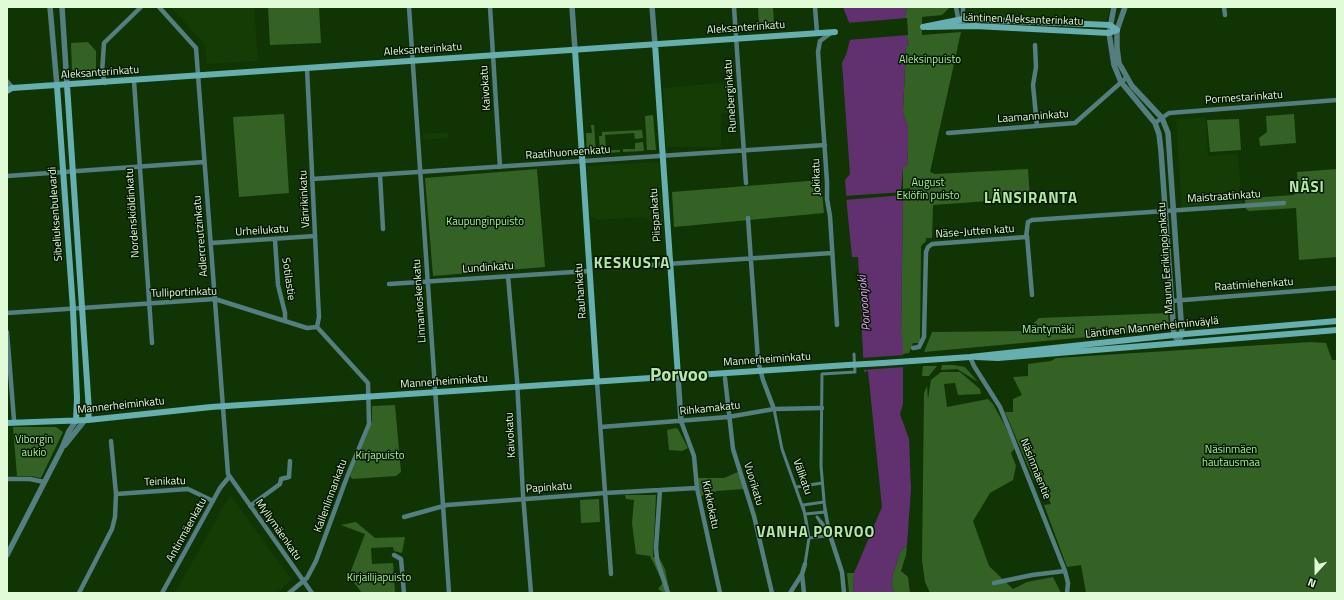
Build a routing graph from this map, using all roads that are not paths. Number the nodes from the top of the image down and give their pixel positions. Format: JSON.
{"nodes":[{"id":1,"x":50,"y":7,"type":"edge"},
{"id":2,"x":62,"y":7,"type":"edge"},
{"id":3,"x":141,"y":7,"type":"edge"},
{"id":4,"x":159,"y":7,"type":"edge"},
{"id":5,"x":409,"y":7,"type":"edge"},
{"id":6,"x":490,"y":7,"type":"edge"},
{"id":7,"x":572,"y":7,"type":"edge"},
{"id":8,"x":652,"y":7,"type":"edge"},
{"id":9,"x":734,"y":7,"type":"edge"},
{"id":10,"x":815,"y":7,"type":"edge"},
{"id":11,"x":956,"y":7,"type":"edge"},
{"id":12,"x":963,"y":7,"type":"edge"},
{"id":13,"x":1114,"y":7,"type":"edge"},
{"id":14,"x":1125,"y":7,"type":"edge"},
{"id":15,"x":1224,"y":7,"type":"edge"},
{"id":16,"x":1225,"y":14,"type":"dead end"},
{"id":17,"x":960,"y":19,"type":"junction"},
{"id":18,"x":1110,"y":25,"type":"junction"},
{"id":19,"x":961,"y":27,"type":"junction"},
{"id":20,"x":1117,"y":30,"type":"junction"},
{"id":21,"x":833,"y":32,"type":"joint"},
{"id":22,"x":817,"y":33,"type":"junction"},
{"id":23,"x":1109,"y":33,"type":"junction"},
{"id":24,"x":736,"y":38,"type":"junction"},
{"id":25,"x":655,"y":44,"type":"junction"},
{"id":26,"x":1035,"y":45,"type":"dead end"},
{"id":27,"x":575,"y":50,"type":"junction"},
{"id":28,"x":493,"y":56,"type":"junction"},
{"id":29,"x":412,"y":61,"type":"junction"},
{"id":30,"x":307,"y":68,"type":"junction"},
{"id":31,"x":199,"y":76,"type":"junction"},
{"id":32,"x":1124,"y":80,"type":"junction"},
{"id":33,"x":134,"y":81,"type":"junction"},
{"id":34,"x":7,"y":82,"type":"edge"},
{"id":35,"x":105,"y":83,"type":"junction"},
{"id":36,"x":57,"y":86,"type":"junction"},
{"id":37,"x":67,"y":86,"type":"junction"},
{"id":38,"x":10,"y":90,"type":"edge"},
{"id":39,"x":1337,"y":100,"type":"edge"},
{"id":40,"x":1162,"y":118,"type":"junction"},
{"id":41,"x":1155,"y":122,"type":"junction"},
{"id":42,"x":1037,"y":126,"type":"junction"},
{"id":43,"x":948,"y":132,"type":"dead end"},
{"id":44,"x":825,"y":145,"type":"junction"},
{"id":45,"x":744,"y":150,"type":"junction"},
{"id":46,"x":662,"y":155,"type":"junction"},
{"id":47,"x":582,"y":161,"type":"junction"},
{"id":48,"x":204,"y":162,"type":"junction"},
{"id":49,"x":139,"y":167,"type":"junction"},
{"id":50,"x":500,"y":167,"type":"junction"},
{"id":51,"x":74,"y":171,"type":"junction"},
{"id":52,"x":64,"y":172,"type":"junction"},
{"id":53,"x":420,"y":172,"type":"junction"},
{"id":54,"x":380,"y":174,"type":"junction"},
{"id":55,"x":7,"y":176,"type":"edge"},
{"id":56,"x":312,"y":179,"type":"junction"},
{"id":57,"x":746,"y":183,"type":"dead end"},
{"id":58,"x":1284,"y":203,"type":"dead end"},
{"id":59,"x":1165,"y":210,"type":"junction"},
{"id":60,"x":1173,"y":210,"type":"junction"},
{"id":61,"x":748,"y":218,"type":"dead end"},
{"id":62,"x":383,"y":229,"type":"dead end"},
{"id":63,"x":315,"y":236,"type":"junction"},
{"id":64,"x":1027,"y":236,"type":"junction"},
{"id":65,"x":275,"y":240,"type":"junction"},
{"id":66,"x":211,"y":243,"type":"junction"},
{"id":67,"x":832,"y":253,"type":"junction"},
{"id":68,"x":750,"y":259,"type":"junction"},
{"id":69,"x":670,"y":264,"type":"junction"},
{"id":70,"x":652,"y":266,"type":"dead end"},
{"id":71,"x":589,"y":271,"type":"junction"},
{"id":72,"x":508,"y":276,"type":"junction"},
{"id":73,"x":427,"y":282,"type":"junction"},
{"id":74,"x":389,"y":284,"type":"dead end"},
{"id":75,"x":1337,"y":288,"type":"edge"},
{"id":76,"x":1032,"y":295,"type":"dead end"},
{"id":77,"x":215,"y":299,"type":"junction"},
{"id":78,"x":1171,"y":300,"type":"junction"},
{"id":79,"x":1179,"y":300,"type":"junction"},
{"id":80,"x":149,"y":303,"type":"junction"},
{"id":81,"x":83,"y":308,"type":"junction"},
{"id":82,"x":73,"y":309,"type":"junction"},
{"id":83,"x":7,"y":313,"type":"edge"},
{"id":84,"x":285,"y":321,"type":"junction"},
{"id":85,"x":1337,"y":321,"type":"edge"},
{"id":86,"x":838,"y":325,"type":"dead end"},
{"id":87,"x":317,"y":328,"type":"junction"},
{"id":88,"x":1337,"y":330,"type":"edge"},
{"id":89,"x":7,"y":332,"type":"edge"},
{"id":90,"x":1182,"y":334,"type":"junction"},
{"id":91,"x":1174,"y":335,"type":"junction"},
{"id":92,"x":1178,"y":342,"type":"junction"},
{"id":93,"x":152,"y":343,"type":"dead end"},
{"id":94,"x":913,"y":348,"type":"dead end"},
{"id":95,"x":854,"y":354,"type":"dead end"},
{"id":96,"x":970,"y":357,"type":"junction"},
{"id":97,"x":883,"y":363,"type":"joint"},
{"id":98,"x":760,"y":370,"type":"junction"},
{"id":99,"x":678,"y":376,"type":"junction"},
{"id":100,"x":725,"y":378,"type":"dead end"},
{"id":101,"x":597,"y":382,"type":"junction"},
{"id":102,"x":517,"y":387,"type":"junction"},
{"id":103,"x":436,"y":392,"type":"junction"},
{"id":104,"x":368,"y":397,"type":"junction"},
{"id":105,"x":222,"y":406,"type":"junction"},
{"id":106,"x":822,"y":408,"type":"junction"},
{"id":107,"x":774,"y":409,"type":"junction"},
{"id":108,"x":728,"y":417,"type":"junction"},
{"id":109,"x":14,"y":420,"type":"dead end"},
{"id":110,"x":87,"y":420,"type":"junction"},
{"id":111,"x":76,"y":421,"type":"junction"},
{"id":112,"x":681,"y":421,"type":"junction"},
{"id":113,"x":7,"y":423,"type":"edge"},
{"id":114,"x":600,"y":427,"type":"junction"},
{"id":115,"x":111,"y":441,"type":"dead end"},
{"id":116,"x":62,"y":448,"type":"junction"},
{"id":117,"x":290,"y":460,"type":"dead end"},
{"id":118,"x":229,"y":477,"type":"junction"},
{"id":119,"x":7,"y":479,"type":"edge"},
{"id":120,"x":44,"y":482,"type":"junction"},
{"id":121,"x":822,"y":483,"type":"junction"},
{"id":122,"x":797,"y":487,"type":"junction"},
{"id":123,"x":697,"y":488,"type":"junction"},
{"id":124,"x":660,"y":490,"type":"junction"},
{"id":125,"x":605,"y":492,"type":"junction"},
{"id":126,"x":116,"y":494,"type":"junction"},
{"id":127,"x":523,"y":498,"type":"junction"},
{"id":128,"x":213,"y":501,"type":"junction"},
{"id":129,"x":824,"y":502,"type":"junction"},
{"id":130,"x":443,"y":505,"type":"junction"},
{"id":131,"x":802,"y":505,"type":"junction"},
{"id":132,"x":250,"y":506,"type":"junction"},
{"id":133,"x":825,"y":512,"type":"junction"},
{"id":134,"x":805,"y":514,"type":"junction"},
{"id":135,"x":404,"y":517,"type":"dead end"},
{"id":136,"x":830,"y":535,"type":"junction"},
{"id":137,"x":810,"y":538,"type":"junction"},
{"id":138,"x":394,"y":554,"type":"dead end"},
{"id":139,"x":7,"y":555,"type":"edge"},
{"id":140,"x":805,"y":564,"type":"joint"},
{"id":141,"x":1065,"y":571,"type":"junction"},
{"id":142,"x":611,"y":574,"type":"dead end"},
{"id":143,"x":802,"y":574,"type":"junction"},
{"id":144,"x":303,"y":581,"type":"junction"},
{"id":145,"x":994,"y":583,"type":"dead end"},
{"id":146,"x":79,"y":593,"type":"edge"},
{"id":147,"x":162,"y":593,"type":"edge"},
{"id":148,"x":289,"y":593,"type":"edge"},
{"id":149,"x":312,"y":593,"type":"edge"},
{"id":150,"x":404,"y":593,"type":"edge"},
{"id":151,"x":449,"y":593,"type":"edge"},
{"id":152,"x":531,"y":593,"type":"edge"},
{"id":153,"x":668,"y":593,"type":"edge"},
{"id":154,"x":720,"y":593,"type":"edge"},
{"id":155,"x":772,"y":593,"type":"edge"},
{"id":156,"x":790,"y":593,"type":"edge"},
{"id":157,"x":804,"y":593,"type":"edge"},
{"id":158,"x":844,"y":593,"type":"edge"},
{"id":159,"x":1067,"y":593,"type":"edge"}],
"edges":[{"from":1,"to":36,"type":"street","name":"Sibeliuksenbulevardi"},
{"from":2,"to":37,"type":"street","name":"Sibeliuksenbulevardi"},
{"from":3,"to":35,"type":"street"},
{"from":4,"to":31,"type":"street","name":"Adlercreutzinkatu"},
{"from":5,"to":29,"type":"street","name":"Linnankoskenkatu"},
{"from":6,"to":28,"type":"street","name":"Kaivokatu"},
{"from":7,"to":27,"type":"street","name":"Rauhankatu"},
{"from":8,"to":25,"type":"street","name":"Piispankatu"},
{"from":9,"to":24,"type":"street","name":"Runeberginkatu"},
{"from":10,"to":22,"type":"street"},
{"from":11,"to":17,"type":"street"},
{"from":12,"to":17,"type":"street"},
{"from":13,"to":18,"type":"street"},
{"from":14,"to":20,"type":"street"},
{"from":15,"to":16,"type":"street"},
{"from":17,"to":18,"type":"main road","name":"Läntinen Aleksanterinkatu"},
{"from":17,"to":19,"type":"street"},
{"from":17,"to":19,"type":"main road","name":"Läntinen Aleksanterinkatu"},
{"from":18,"to":20,"type":"main road"},
{"from":18,"to":23,"type":"street"},
{"from":19,"to":23,"type":"main road","name":"Läntinen Aleksanterinkatu"},
{"from":20,"to":23,"type":"main road","name":"Läntinen Aleksanterinkatu"},
{"from":20,"to":32,"type":"street"},
{"from":21,"to":22,"type":"main road","name":"Aleksanterinkatu"},
{"from":21,"to":44,"type":"street","name":"Jokikatu"},
{"from":22,"to":24,"type":"main road","name":"Aleksanterinkatu"},
{"from":23,"to":32,"type":"street"},
{"from":24,"to":25,"type":"main road","name":"Aleksanterinkatu"},
{"from":24,"to":45,"type":"street","name":"Runeberginkatu"},
{"from":25,"to":27,"type":"main road","name":"Aleksanterinkatu"},
{"from":25,"to":46,"type":"main road","name":"Piispankatu"},
{"from":26,"to":42,"type":"street"},
{"from":27,"to":28,"type":"main road","name":"Aleksanterinkatu"},
{"from":27,"to":47,"type":"main road","name":"Rauhankatu"},
{"from":28,"to":29,"type":"main road","name":"Aleksanterinkatu"},
{"from":28,"to":50,"type":"street","name":"Kaivokatu"},
{"from":29,"to":30,"type":"main road","name":"Aleksanterinkatu"},
{"from":29,"to":53,"type":"street","name":"Linnankoskenkatu"},
{"from":30,"to":31,"type":"main road","name":"Aleksanterinkatu"},
{"from":30,"to":56,"type":"street","name":"Vänrikinkatu"},
{"from":31,"to":33,"type":"main road","name":"Aleksanterinkatu"},
{"from":31,"to":48,"type":"street","name":"Adlercreutzinkatu"},
{"from":32,"to":40,"type":"street"},
{"from":32,"to":41,"type":"street"},
{"from":32,"to":42,"type":"street","name":"Laamanninkatu"},
{"from":33,"to":35,"type":"main road","name":"Aleksanterinkatu"},
{"from":33,"to":49,"type":"street","name":"Nordenskiöldinkatu"},
{"from":34,"to":38,"type":"street"},
{"from":35,"to":37,"type":"main road","name":"Aleksanterinkatu"},
{"from":36,"to":37,"type":"main road","name":"Aleksanterinkatu"},
{"from":36,"to":38,"type":"main road","name":"Aleksanterinkatu"},
{"from":36,"to":52,"type":"main road","name":"Sibeliuksenbulevardi"},
{"from":37,"to":51,"type":"main road","name":"Sibeliuksenbulevardi"},
{"from":39,"to":40,"type":"street","name":"Pormestarinkatu"},
{"from":40,"to":41,"type":"street","name":"Pormestarinkatu"},
{"from":40,"to":60,"type":"street","name":"Maunu Eerikinpojankatu"},
{"from":41,"to":59,"type":"street","name":"Maunu Eerikinpojankatu"},
{"from":42,"to":43,"type":"street","name":"Laamanninkatu"},
{"from":44,"to":45,"type":"street","name":"Raatihuoneenkatu"},
{"from":44,"to":67,"type":"street","name":"Jokikatu"},
{"from":45,"to":46,"type":"street","name":"Raatihuoneenkatu"},
{"from":45,"to":57,"type":"street","name":"Runeberginkatu"},
{"from":46,"to":47,"type":"street","name":"Raatihuoneenkatu"},
{"from":46,"to":69,"type":"main road","name":"Piispankatu"},
{"from":47,"to":50,"type":"street","name":"Raatihuoneenkatu"},
{"from":47,"to":71,"type":"main road","name":"Rauhankatu"},
{"from":48,"to":49,"type":"street"},
{"from":48,"to":66,"type":"street","name":"Adlercreutzinkatu"},
{"from":49,"to":51,"type":"street"},
{"from":49,"to":80,"type":"street","name":"Nordenskiöldinkatu"},
{"from":50,"to":53,"type":"street","name":"Raatihuoneenkatu"},
{"from":51,"to":52,"type":"street"},
{"from":51,"to":81,"type":"main road","name":"Sibeliuksenbulevardi"},
{"from":52,"to":55,"type":"street"},
{"from":52,"to":82,"type":"main road","name":"Sibeliuksenbulevardi"},
{"from":53,"to":54,"type":"street","name":"Raatihuoneenkatu"},
{"from":53,"to":73,"type":"street","name":"Linnankoskenkatu"},
{"from":54,"to":56,"type":"street","name":"Raatihuoneenkatu"},
{"from":54,"to":62,"type":"street"},
{"from":56,"to":63,"type":"street","name":"Vänrikinkatu"},
{"from":58,"to":60,"type":"street","name":"Maistraatinkatu"},
{"from":59,"to":60,"type":"street","name":"Maistraatinkatu"},
{"from":59,"to":64,"type":"street","name":"Näse-Jutten katu"},
{"from":59,"to":78,"type":"street","name":"Maunu Eerikinpojankatu"},
{"from":60,"to":79,"type":"street","name":"Maunu Eerikinpojankatu"},
{"from":61,"to":68,"type":"street"},
{"from":63,"to":65,"type":"street","name":"Urheilukatu"},
{"from":63,"to":87,"type":"street","name":"Vänrikinkatu"},
{"from":64,"to":76,"type":"street"},
{"from":64,"to":94,"type":"street","name":"Näse-Jutten katu"},
{"from":65,"to":66,"type":"street","name":"Urheilukatu"},
{"from":65,"to":84,"type":"street","name":"Sotilastie"},
{"from":66,"to":77,"type":"street","name":"Adlercreutzinkatu"},
{"from":67,"to":68,"type":"street"},
{"from":67,"to":86,"type":"street","name":"Jokikatu"},
{"from":68,"to":69,"type":"street"},
{"from":68,"to":98,"type":"street"},
{"from":69,"to":70,"type":"street"},
{"from":69,"to":99,"type":"main road","name":"Piispankatu"},
{"from":71,"to":72,"type":"street","name":"Lundinkatu"},
{"from":71,"to":101,"type":"main road","name":"Rauhankatu"},
{"from":72,"to":73,"type":"street","name":"Lundinkatu"},
{"from":72,"to":102,"type":"street","name":"Kaivokatu"},
{"from":73,"to":74,"type":"street","name":"Lundinkatu"},
{"from":73,"to":103,"type":"street","name":"Linnankoskenkatu"},
{"from":75,"to":79,"type":"street","name":"Raatimiehenkatu"},
{"from":77,"to":80,"type":"street","name":"Tulliportinkatu"},
{"from":77,"to":84,"type":"street","name":"Tulliportinkatu"},
{"from":77,"to":105,"type":"street","name":"Adlercreutzinkatu"},
{"from":78,"to":79,"type":"street","name":"Raatimiehenkatu"},
{"from":78,"to":91,"type":"street","name":"Maunu Eerikinpojankatu"},
{"from":79,"to":90,"type":"street","name":"Maunu Eerikinpojankatu"},
{"from":80,"to":81,"type":"street","name":"Tulliportinkatu"},
{"from":80,"to":93,"type":"street","name":"Nordenskiöldinkatu"},
{"from":81,"to":82,"type":"street","name":"Tulliportinkatu"},
{"from":81,"to":110,"type":"main road","name":"Sibeliuksenbulevardi"},
{"from":82,"to":83,"type":"street","name":"Tulliportinkatu"},
{"from":82,"to":111,"type":"main road","name":"Sibeliuksenbulevardi"},
{"from":84,"to":87,"type":"street","name":"Tulliportinkatu"},
{"from":85,"to":90,"type":"main road","name":"Läntinen Mannerheiminväylä"},
{"from":87,"to":104,"type":"street"},
{"from":88,"to":92,"type":"main road","name":"Läntinen Mannerheiminväylä"},
{"from":89,"to":109,"type":"street"},
{"from":90,"to":91,"type":"main road","name":"Läntinen Mannerheiminväylä"},
{"from":90,"to":92,"type":"street"},
{"from":91,"to":92,"type":"street","name":"Maunu Eerikinpojankatu"},
{"from":91,"to":96,"type":"main road","name":"Läntinen Mannerheiminväylä"},
{"from":92,"to":96,"type":"main road","name":"Läntinen Mannerheiminväylä"},
{"from":95,"to":106,"type":"street"},
{"from":96,"to":97,"type":"main road","name":"Läntinen Mannerheiminväylä"},
{"from":96,"to":141,"type":"street","name":"Näsinmäentie"},
{"from":97,"to":98,"type":"main road","name":"Mannerheiminkatu","bridge":true},
{"from":98,"to":99,"type":"main road","name":"Mannerheiminkatu"},
{"from":98,"to":107,"type":"street","name":"Välikatu"},
{"from":99,"to":101,"type":"main road","name":"Mannerheiminkatu"},
{"from":99,"to":112,"type":"street","name":"Piispankatu"},
{"from":100,"to":108,"type":"street","name":"Vuorikatu"},
{"from":101,"to":102,"type":"main road","name":"Mannerheiminkatu"},
{"from":101,"to":114,"type":"street","name":"Rauhankatu"},
{"from":102,"to":103,"type":"main road","name":"Mannerheiminkatu"},
{"from":102,"to":127,"type":"street","name":"Kaivokatu"},
{"from":103,"to":104,"type":"main road","name":"Mannerheiminkatu"},
{"from":103,"to":130,"type":"street","name":"Linnankoskenkatu"},
{"from":104,"to":105,"type":"main road","name":"Mannerheiminkatu"},
{"from":104,"to":144,"type":"street","name":"Kallenlinnankatu"},
{"from":105,"to":110,"type":"main road","name":"Mannerheiminkatu"},
{"from":105,"to":118,"type":"street","name":"Adlercreutzinkatu"},
{"from":106,"to":107,"type":"street","name":"Rihkamakatu"},
{"from":106,"to":121,"type":"street"},
{"from":107,"to":108,"type":"street","name":"Rihkamakatu"},
{"from":107,"to":122,"type":"street","name":"Välikatu"},
{"from":108,"to":112,"type":"street","name":"Rihkamakatu"},
{"from":108,"to":155,"type":"street","name":"Vuorikatu"},
{"from":110,"to":111,"type":"main road","name":"Mannerheiminkatu"},
{"from":110,"to":116,"type":"street"},
{"from":111,"to":113,"type":"main road","name":"Mannerheiminkatu"},
{"from":111,"to":116,"type":"street"},
{"from":112,"to":114,"type":"street","name":"Rihkamakatu"},
{"from":112,"to":123,"type":"street","name":"Kirkkokatu"},
{"from":114,"to":125,"type":"street","name":"Rauhankatu"},
{"from":115,"to":126,"type":"street"},
{"from":116,"to":120,"type":"street"},
{"from":117,"to":132,"type":"street"},
{"from":118,"to":128,"type":"street","name":"Antinmäenkatu"},
{"from":118,"to":132,"type":"street","name":"Myllymäenkatu"},
{"from":119,"to":120,"type":"street"},
{"from":120,"to":139,"type":"street"},
{"from":121,"to":122,"type":"street"},
{"from":121,"to":129,"type":"street"},
{"from":122,"to":131,"type":"street","name":"Välikatu"},
{"from":123,"to":124,"type":"street","name":"Papinkatu"},
{"from":123,"to":154,"type":"street","name":"Kirkkokatu"},
{"from":124,"to":125,"type":"street","name":"Papinkatu"},
{"from":124,"to":153,"type":"street"},
{"from":125,"to":127,"type":"street","name":"Papinkatu"},
{"from":125,"to":142,"type":"street","name":"Rauhankatu"},
{"from":126,"to":128,"type":"street","name":"Teinikatu"},
{"from":126,"to":146,"type":"street"},
{"from":127,"to":130,"type":"street","name":"Papinkatu"},
{"from":127,"to":152,"type":"street","name":"Kaivokatu"},
{"from":128,"to":147,"type":"street","name":"Antinmäenkatu"},
{"from":129,"to":131,"type":"street"},
{"from":129,"to":133,"type":"street"},
{"from":130,"to":135,"type":"street","name":"Papinkatu"},
{"from":130,"to":151,"type":"street","name":"Linnankoskenkatu"},
{"from":131,"to":134,"type":"street","name":"Välikatu"},
{"from":132,"to":144,"type":"street","name":"Myllymäenkatu"},
{"from":133,"to":134,"type":"street"},
{"from":133,"to":136,"type":"street"},
{"from":134,"to":137,"type":"street"},
{"from":136,"to":137,"type":"street"},
{"from":136,"to":158,"type":"street"},
{"from":137,"to":140,"type":"street"},
{"from":138,"to":150,"type":"street"},
{"from":140,"to":143,"type":"street"},
{"from":141,"to":145,"type":"street"},
{"from":141,"to":159,"type":"street","name":"Näsinmäentie"},
{"from":143,"to":156,"type":"street"},
{"from":143,"to":157,"type":"street"},
{"from":144,"to":148,"type":"street","name":"Kallenlinnankatu"},
{"from":144,"to":149,"type":"street","name":"Myllymäenkatu"}]}
